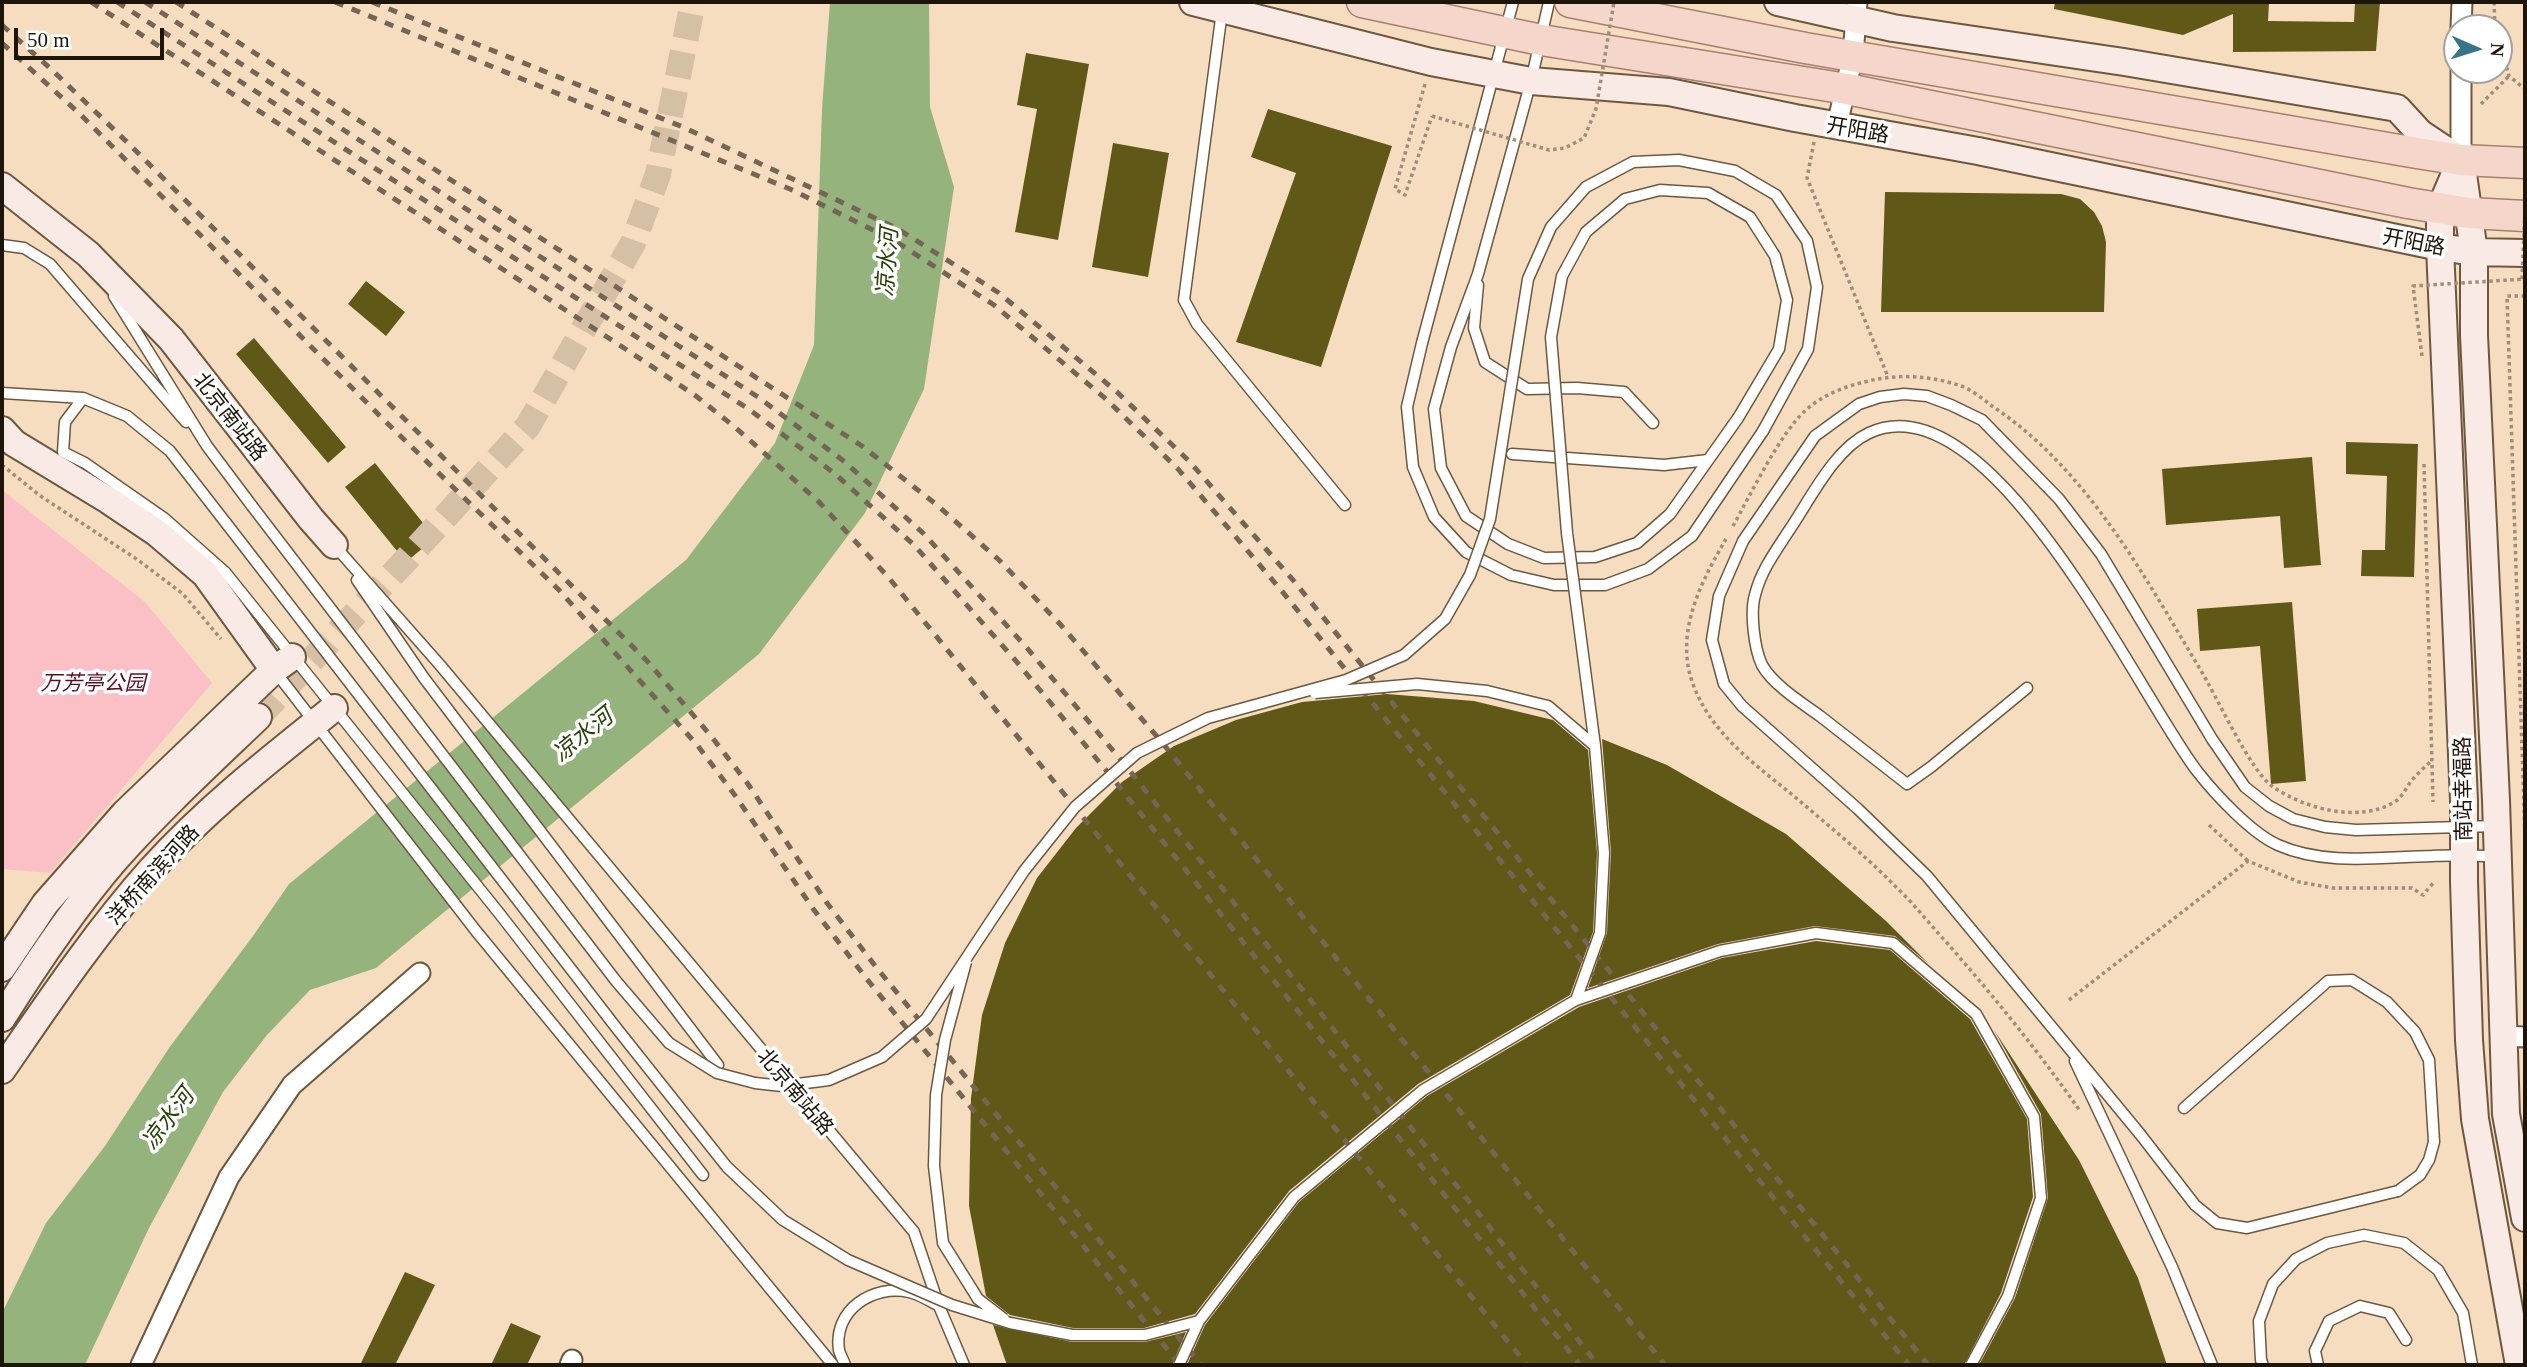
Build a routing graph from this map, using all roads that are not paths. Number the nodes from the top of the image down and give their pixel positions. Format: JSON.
{"nodes":[{"id":1,"x":1193,"y":2,"type":"edge"},
{"id":2,"x":1362,"y":2,"type":"edge"},
{"id":3,"x":1513,"y":2,"type":"edge"},
{"id":4,"x":1549,"y":2,"type":"edge"},
{"id":5,"x":1570,"y":2,"type":"edge"},
{"id":6,"x":1778,"y":2,"type":"edge"},
{"id":7,"x":1222,"y":9,"type":"junction"},
{"id":8,"x":1856,"y":11,"type":"edge"},
{"id":9,"x":1506,"y":32,"type":"junction"},
{"id":10,"x":1541,"y":40,"type":"junction"},
{"id":11,"x":1853,"y":56,"type":"junction"},
{"id":12,"x":1494,"y":74,"type":"junction"},
{"id":13,"x":1531,"y":82,"type":"junction"},
{"id":14,"x":2461,"y":84,"type":"edge"},
{"id":15,"x":1847,"y":89,"type":"junction"},
{"id":16,"x":1826,"y":129,"type":"junction"},
{"id":17,"x":2460,"y":160,"type":"junction"},
{"id":18,"x":2525,"y":163,"type":"edge"},
{"id":19,"x":2,"y":186,"type":"edge"},
{"id":20,"x":2440,"y":209,"type":"junction"},
{"id":21,"x":2469,"y":213,"type":"junction"},
{"id":22,"x":2525,"y":216,"type":"edge"},
{"id":23,"x":2,"y":245,"type":"edge"},
{"id":24,"x":2440,"y":247,"type":"junction"},
{"id":25,"x":2474,"y":253,"type":"junction"},
{"id":26,"x":2525,"y":253,"type":"edge"},
{"id":27,"x":88,"y":254,"type":"junction"},
{"id":28,"x":1478,"y":274,"type":"junction"},
{"id":29,"x":2,"y":393,"type":"edge"},
{"id":30,"x":83,"y":398,"type":"junction"},
{"id":31,"x":1653,"y":423,"type":"dead end"},
{"id":32,"x":2,"y":430,"type":"edge"},
{"id":33,"x":207,"y":446,"type":"junction"},
{"id":34,"x":1512,"y":454,"type":"dead end"},
{"id":35,"x":1708,"y":460,"type":"junction"},
{"id":36,"x":1345,"y":505,"type":"dead end"},
{"id":37,"x":334,"y":545,"type":"junction"},
{"id":38,"x":283,"y":663,"type":"junction"},
{"id":39,"x":2027,"y":688,"type":"dead end"},
{"id":40,"x":1287,"y":696,"type":"junction"},
{"id":41,"x":324,"y":716,"type":"junction"},
{"id":42,"x":258,"y":717,"type":"tunnel mouth"},
{"id":43,"x":1595,"y":746,"type":"junction"},
{"id":44,"x":2496,"y":826,"type":"junction"},
{"id":45,"x":2464,"y":828,"type":"junction"},
{"id":46,"x":2464,"y":856,"type":"junction"},
{"id":47,"x":2497,"y":856,"type":"junction"},
{"id":48,"x":969,"y":952,"type":"junction"},
{"id":49,"x":2,"y":968,"type":"edge"},
{"id":50,"x":420,"y":973,"type":"dead end"},
{"id":51,"x":1576,"y":1000,"type":"junction"},
{"id":52,"x":2,"y":1018,"type":"edge"},
{"id":53,"x":2514,"y":1037,"type":"edge"},
{"id":54,"x":2067,"y":1045,"type":"junction"},
{"id":55,"x":719,"y":1065,"type":"dead end"},
{"id":56,"x":2,"y":1070,"type":"edge"},
{"id":57,"x":2184,"y":1108,"type":"dead end"},
{"id":58,"x":703,"y":1175,"type":"dead end"},
{"id":59,"x":2525,"y":1217,"type":"edge"},
{"id":60,"x":939,"y":1306,"type":"junction"},
{"id":61,"x":1199,"y":1321,"type":"junction"},
{"id":62,"x":1010,"y":1323,"type":"junction"},
{"id":63,"x":2406,"y":1340,"type":"dead end"},
{"id":64,"x":141,"y":1365,"type":"edge"},
{"id":65,"x":833,"y":1365,"type":"edge"},
{"id":66,"x":845,"y":1365,"type":"edge"},
{"id":67,"x":964,"y":1365,"type":"edge"},
{"id":68,"x":1179,"y":1365,"type":"edge"},
{"id":69,"x":1971,"y":1365,"type":"edge"},
{"id":70,"x":2212,"y":1365,"type":"edge"},
{"id":71,"x":2263,"y":1365,"type":"edge"},
{"id":72,"x":2318,"y":1365,"type":"edge"},
{"id":73,"x":2472,"y":1365,"type":"edge"},
{"id":74,"x":2519,"y":1365,"type":"edge"}],
"edges":[{"from":1,"to":7,"type":"street","name":"开阳路"},
{"from":2,"to":9,"type":"main road","name":"开阳路"},
{"from":3,"to":9,"type":"lane"},
{"from":4,"to":10,"type":"lane"},
{"from":5,"to":11,"type":"main road"},
{"from":6,"to":8,"type":"street"},
{"from":7,"to":12,"type":"street","name":"开阳路"},
{"from":7,"to":36,"type":"lane"},
{"from":8,"to":11,"type":"street"},
{"from":8,"to":17,"type":"street"},
{"from":9,"to":10,"type":"main road","name":"开阳路"},
{"from":9,"to":12,"type":"lane"},
{"from":10,"to":13,"type":"lane"},
{"from":10,"to":15,"type":"main road","name":"开阳路"},
{"from":11,"to":15,"type":"street"},
{"from":11,"to":17,"type":"main road"},
{"from":12,"to":13,"type":"street","name":"开阳路"},
{"from":12,"to":40,"type":"lane","bridge":true},
{"from":13,"to":16,"type":"street","name":"开阳路"},
{"from":13,"to":28,"type":"lane"},
{"from":14,"to":17,"type":"street"},
{"from":15,"to":16,"type":"street"},
{"from":15,"to":20,"type":"main road","name":"开阳路"},
{"from":16,"to":24,"type":"street","name":"开阳路"},
{"from":17,"to":18,"type":"main road"},
{"from":17,"to":20,"type":"street"},
{"from":17,"to":21,"type":"street","name":"南站幸福路"},
{"from":19,"to":27,"type":"street","name":"北京南站路"},
{"from":20,"to":21,"type":"main road","name":"开阳路"},
{"from":20,"to":24,"type":"street","name":"南站幸福路"},
{"from":21,"to":22,"type":"main road","name":"开阳路"},
{"from":21,"to":25,"type":"street","name":"南站幸福路"},
{"from":23,"to":33,"type":"lane"},
{"from":24,"to":25,"type":"street","name":"开阳路"},
{"from":24,"to":45,"type":"street","name":"南站幸福路"},
{"from":25,"to":26,"type":"street","name":"开阳路"},
{"from":25,"to":44,"type":"street","name":"南站幸福路"},
{"from":27,"to":33,"type":"lane"},
{"from":27,"to":37,"type":"street","name":"北京南站路"},
{"from":28,"to":31,"type":"lane"},
{"from":28,"to":35,"type":"lane"},
{"from":29,"to":30,"type":"lane"},
{"from":30,"to":38,"type":"lane"},
{"from":30,"to":62,"type":"lane","bridge":true},
{"from":32,"to":38,"type":"street"},
{"from":33,"to":48,"type":"lane","bridge":true},
{"from":34,"to":35,"type":"lane"},
{"from":35,"to":43,"type":"lane","bridge":true},
{"from":37,"to":55,"type":"lane"},
{"from":37,"to":60,"type":"lane","name":"北京南站路"},
{"from":38,"to":41,"type":"lane"},
{"from":38,"to":41,"type":"lane"},
{"from":38,"to":49,"type":"street"},
{"from":39,"to":46,"type":"lane"},
{"from":40,"to":43,"type":"lane","bridge":true},
{"from":40,"to":48,"type":"lane","bridge":true},
{"from":41,"to":56,"type":"street","name":"洋桥南滨河路"},
{"from":41,"to":58,"type":"lane"},
{"from":41,"to":65,"type":"lane"},
{"from":42,"to":52,"type":"street","name":"洋桥南滨河路"},
{"from":43,"to":51,"type":"lane","bridge":true},
{"from":44,"to":45,"type":"lane"},
{"from":44,"to":47,"type":"street","name":"南站幸福路"},
{"from":45,"to":46,"type":"street","name":"南站幸福路"},
{"from":45,"to":54,"type":"lane"},
{"from":46,"to":47,"type":"lane"},
{"from":46,"to":74,"type":"street","name":"南站幸福路"},
{"from":47,"to":53,"type":"street","name":"南站幸福路"},
{"from":48,"to":62,"type":"lane","bridge":true},
{"from":50,"to":64,"type":"street"},
{"from":51,"to":61,"type":"lane","bridge":true},
{"from":51,"to":69,"type":"lane","bridge":true},
{"from":53,"to":59,"type":"street","name":"南站幸福路"},
{"from":54,"to":57,"type":"lane","bridge":true},
{"from":54,"to":70,"type":"lane"},
{"from":60,"to":66,"type":"lane"},
{"from":60,"to":67,"type":"lane","name":"北京南站路"},
{"from":61,"to":62,"type":"lane","bridge":true},
{"from":61,"to":68,"type":"lane","bridge":true},
{"from":63,"to":72,"type":"lane"},
{"from":71,"to":73,"type":"lane","bridge":true}]}
